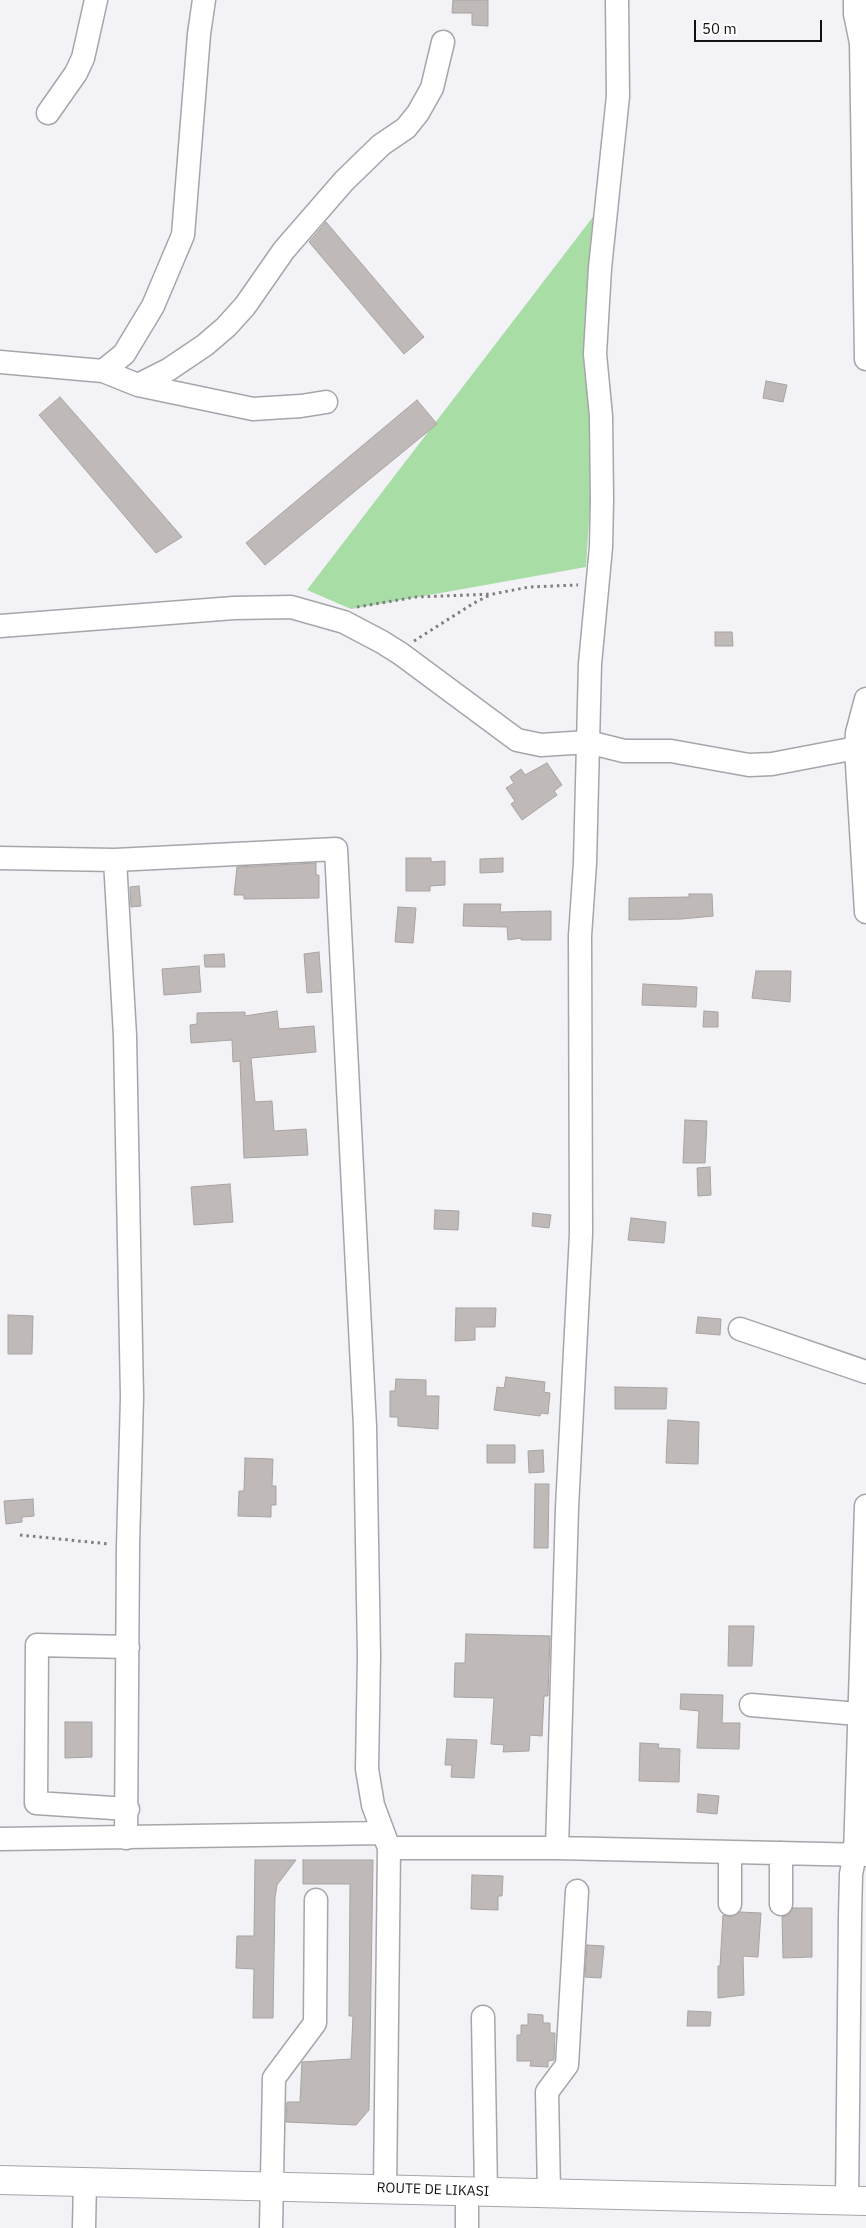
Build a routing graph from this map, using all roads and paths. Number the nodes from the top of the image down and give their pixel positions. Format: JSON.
{"nodes":[{"id":1,"x":96,"y":0,"type":"edge"},
{"id":2,"x":204,"y":0,"type":"edge"},
{"id":3,"x":617,"y":0,"type":"edge"},
{"id":4,"x":855,"y":0,"type":"edge"},
{"id":5,"x":443,"y":42,"type":"dead end"},
{"id":6,"x":48,"y":113,"type":"dead end"},
{"id":7,"x":866,"y":359,"type":"edge"},
{"id":8,"x":0,"y":362,"type":"edge"},
{"id":9,"x":103,"y":371,"type":"junction"},
{"id":10,"x":138,"y":385,"type":"junction"},
{"id":11,"x":326,"y":402,"type":"dead end"},
{"id":12,"x":596,"y":583,"type":"junction"},
{"id":13,"x":493,"y":594,"type":"junction"},
{"id":14,"x":334,"y":619,"type":"junction"},
{"id":15,"x":0,"y":626,"type":"edge"},
{"id":16,"x":401,"y":654,"type":"junction"},
{"id":17,"x":866,"y":699,"type":"edge"},
{"id":18,"x":588,"y":742,"type":"junction"},
{"id":19,"x":861,"y":748,"type":"edge"},
{"id":20,"x":0,"y":858,"type":"edge"},
{"id":21,"x":115,"y":860,"type":"junction"},
{"id":22,"x":866,"y":912,"type":"edge"},
{"id":23,"x":740,"y":1329,"type":"dead end"},
{"id":24,"x":866,"y":1372,"type":"edge"},
{"id":25,"x":866,"y":1506,"type":"edge"},
{"id":26,"x":20,"y":1535,"type":"dead end"},
{"id":27,"x":128,"y":1546,"type":"junction"},
{"id":28,"x":128,"y":1647,"type":"junction"},
{"id":29,"x":751,"y":1705,"type":"dead end"},
{"id":30,"x":858,"y":1714,"type":"junction"},
{"id":31,"x":128,"y":1809,"type":"junction"},
{"id":32,"x":126,"y":1838,"type":"junction"},
{"id":33,"x":0,"y":1839,"type":"edge"},
{"id":34,"x":385,"y":1841,"type":"junction"},
{"id":35,"x":557,"y":1848,"type":"junction"},
{"id":36,"x":730,"y":1853,"type":"junction"},
{"id":37,"x":782,"y":1853,"type":"junction"},
{"id":38,"x":861,"y":1855,"type":"edge"},
{"id":39,"x":577,"y":1891,"type":"dead end"},
{"id":40,"x":316,"y":1900,"type":"dead end"},
{"id":41,"x":730,"y":1904,"type":"dead end"},
{"id":42,"x":781,"y":1904,"type":"dead end"},
{"id":43,"x":483,"y":2017,"type":"dead end"},
{"id":44,"x":0,"y":2180,"type":"edge"},
{"id":45,"x":85,"y":2182,"type":"junction"},
{"id":46,"x":272,"y":2186,"type":"junction"},
{"id":47,"x":384,"y":2189,"type":"junction"},
{"id":48,"x":476,"y":2191,"type":"junction"},
{"id":49,"x":549,"y":2193,"type":"junction"},
{"id":50,"x":856,"y":2201,"type":"edge"},
{"id":51,"x":84,"y":2228,"type":"edge"},
{"id":52,"x":271,"y":2228,"type":"edge"},
{"id":53,"x":468,"y":2228,"type":"edge"}],
"edges":[{"from":1,"to":6,"type":"street"},
{"from":2,"to":9,"type":"street"},
{"from":3,"to":12,"type":"street"},
{"from":4,"to":7,"type":"street"},
{"from":5,"to":10,"type":"street"},
{"from":8,"to":9,"type":"street"},
{"from":9,"to":10,"type":"street"},
{"from":10,"to":11,"type":"street"},
{"from":12,"to":13,"type":"path"},
{"from":12,"to":18,"type":"street"},
{"from":13,"to":14,"type":"path"},
{"from":13,"to":16,"type":"path"},
{"from":14,"to":15,"type":"street"},
{"from":14,"to":16,"type":"street"},
{"from":16,"to":18,"type":"street"},
{"from":17,"to":19,"type":"street"},
{"from":18,"to":19,"type":"street"},
{"from":18,"to":35,"type":"street"},
{"from":19,"to":22,"type":"street"},
{"from":20,"to":21,"type":"street"},
{"from":21,"to":27,"type":"street"},
{"from":21,"to":34,"type":"street"},
{"from":23,"to":24,"type":"street"},
{"from":25,"to":30,"type":"street"},
{"from":26,"to":27,"type":"path"},
{"from":27,"to":28,"type":"street"},
{"from":28,"to":31,"type":"street"},
{"from":28,"to":31,"type":"street"},
{"from":29,"to":30,"type":"street"},
{"from":30,"to":38,"type":"street"},
{"from":31,"to":32,"type":"street"},
{"from":32,"to":33,"type":"street"},
{"from":32,"to":34,"type":"street"},
{"from":34,"to":35,"type":"street"},
{"from":34,"to":47,"type":"street"},
{"from":35,"to":36,"type":"street"},
{"from":36,"to":37,"type":"street"},
{"from":36,"to":41,"type":"street"},
{"from":37,"to":38,"type":"street"},
{"from":37,"to":42,"type":"street"},
{"from":38,"to":50,"type":"street"},
{"from":39,"to":49,"type":"street"},
{"from":40,"to":46,"type":"street"},
{"from":43,"to":48,"type":"street"},
{"from":44,"to":45,"type":"highway","name":"ROUTE DE LIKASI"},
{"from":45,"to":46,"type":"highway","name":"ROUTE DE LIKASI"},
{"from":45,"to":51,"type":"street"},
{"from":46,"to":47,"type":"highway","name":"ROUTE DE LIKASI"},
{"from":46,"to":52,"type":"street"},
{"from":47,"to":48,"type":"highway","name":"ROUTE DE LIKASI"},
{"from":48,"to":49,"type":"highway","name":"ROUTE DE LIKASI"},
{"from":48,"to":53,"type":"street"},
{"from":49,"to":50,"type":"highway","name":"ROUTE DE LIKASI"}]}
